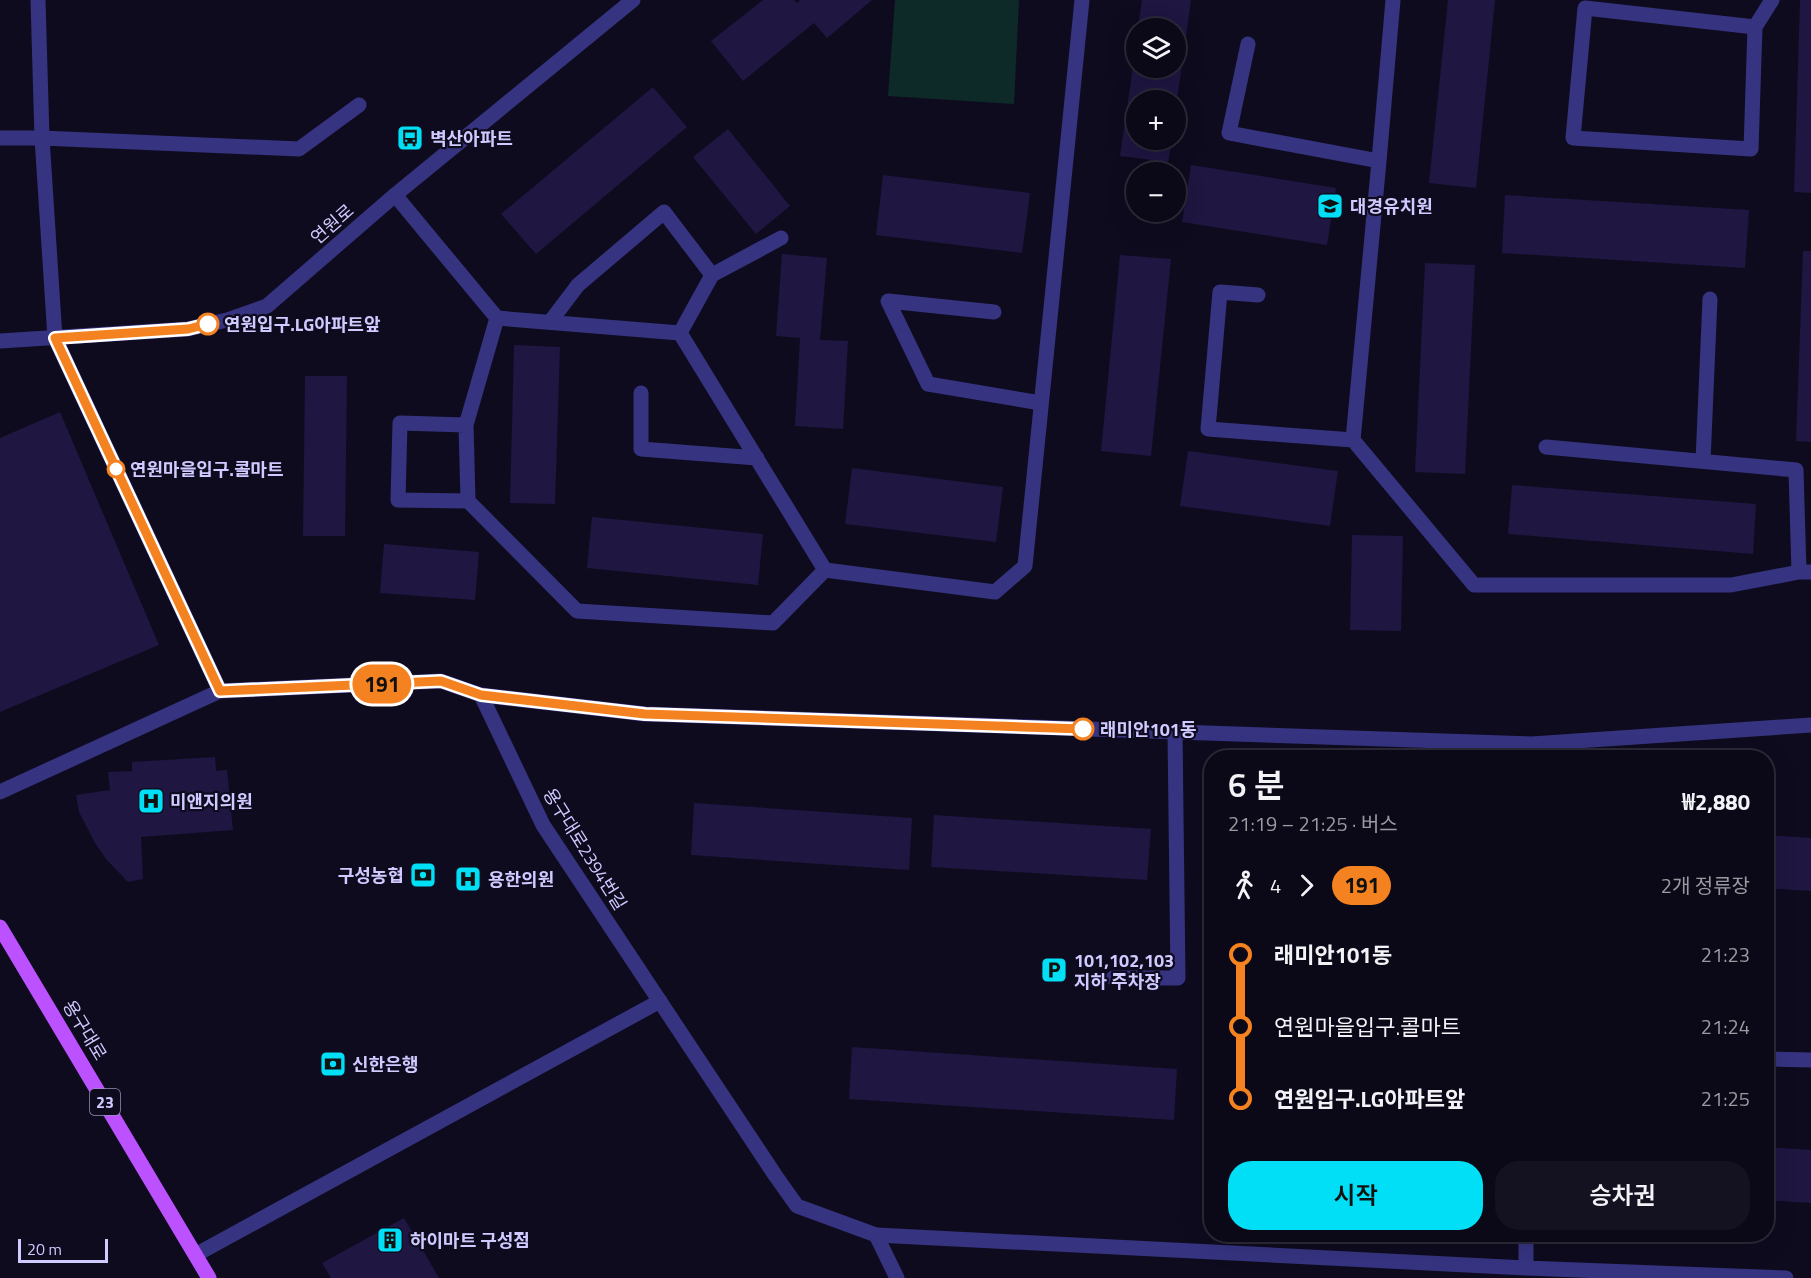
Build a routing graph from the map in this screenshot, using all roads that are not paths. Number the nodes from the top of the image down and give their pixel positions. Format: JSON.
{"nodes":[{"id":1,"x":38,"y":0,"type":"edge"},
{"id":2,"x":633,"y":0,"type":"edge"},
{"id":3,"x":1082,"y":0,"type":"edge"},
{"id":4,"x":1393,"y":0,"type":"edge"},
{"id":5,"x":1772,"y":0,"type":"edge"},
{"id":6,"x":1755,"y":27,"type":"junction"},
{"id":7,"x":1248,"y":44,"type":"dead end"},
{"id":8,"x":359,"y":105,"type":"dead end"},
{"id":9,"x":0,"y":138,"type":"edge"},
{"id":10,"x":42,"y":138,"type":"junction"},
{"id":11,"x":1379,"y":161,"type":"junction"},
{"id":12,"x":396,"y":195,"type":"junction"},
{"id":13,"x":780,"y":238,"type":"dead end"},
{"id":14,"x":712,"y":275,"type":"junction"},
{"id":15,"x":1258,"y":295,"type":"dead end"},
{"id":16,"x":1710,"y":299,"type":"dead end"},
{"id":17,"x":994,"y":312,"type":"dead end"},
{"id":18,"x":496,"y":318,"type":"junction"},
{"id":19,"x":550,"y":322,"type":"junction"},
{"id":20,"x":680,"y":333,"type":"junction"},
{"id":21,"x":55,"y":338,"type":"junction"},
{"id":22,"x":0,"y":341,"type":"edge"},
{"id":23,"x":640,"y":393,"type":"dead end"},
{"id":24,"x":1041,"y":404,"type":"junction"},
{"id":25,"x":466,"y":425,"type":"junction"},
{"id":26,"x":1353,"y":440,"type":"junction"},
{"id":27,"x":1546,"y":447,"type":"dead end"},
{"id":28,"x":757,"y":458,"type":"junction"},
{"id":29,"x":1702,"y":461,"type":"junction"},
{"id":30,"x":468,"y":501,"type":"junction"},
{"id":31,"x":825,"y":570,"type":"junction"},
{"id":32,"x":1805,"y":572,"type":"edge"},
{"id":33,"x":220,"y":691,"type":"junction"},
{"id":34,"x":481,"y":695,"type":"junction"},
{"id":35,"x":1811,"y":725,"type":"edge"},
{"id":36,"x":1175,"y":732,"type":"junction"},
{"id":37,"x":1513,"y":750,"type":"edge"},
{"id":38,"x":1543,"y":750,"type":"edge"},
{"id":39,"x":0,"y":792,"type":"edge"},
{"id":40,"x":0,"y":927,"type":"edge"},
{"id":41,"x":1113,"y":978,"type":"dead end"},
{"id":42,"x":660,"y":1001,"type":"junction"},
{"id":43,"x":1774,"y":1059,"type":"edge"},
{"id":44,"x":1811,"y":1060,"type":"edge"},
{"id":45,"x":876,"y":1235,"type":"junction"},
{"id":46,"x":1526,"y":1242,"type":"edge"},
{"id":47,"x":196,"y":1254,"type":"junction"},
{"id":48,"x":1526,"y":1268,"type":"junction"},
{"id":49,"x":209,"y":1278,"type":"edge"},
{"id":50,"x":897,"y":1278,"type":"edge"},
{"id":51,"x":1786,"y":1278,"type":"edge"}],
"edges":[{"from":1,"to":10,"type":"street"},
{"from":2,"to":12,"type":"street","name":"연원로"},
{"from":3,"to":24,"type":"street"},
{"from":4,"to":11,"type":"street"},
{"from":5,"to":6,"type":"street"},
{"from":6,"to":6,"type":"street"},
{"from":7,"to":11,"type":"street"},
{"from":8,"to":10,"type":"street"},
{"from":9,"to":10,"type":"street"},
{"from":10,"to":21,"type":"street"},
{"from":11,"to":26,"type":"street"},
{"from":12,"to":18,"type":"street"},
{"from":12,"to":21,"type":"street","name":"연원로"},
{"from":13,"to":14,"type":"street"},
{"from":14,"to":19,"type":"street"},
{"from":14,"to":20,"type":"street"},
{"from":15,"to":26,"type":"street"},
{"from":16,"to":29,"type":"street"},
{"from":17,"to":24,"type":"street"},
{"from":18,"to":19,"type":"street"},
{"from":18,"to":25,"type":"street"},
{"from":19,"to":20,"type":"street"},
{"from":20,"to":28,"type":"street"},
{"from":21,"to":22,"type":"street","name":"연원로"},
{"from":21,"to":33,"type":"street"},
{"from":23,"to":28,"type":"street"},
{"from":24,"to":31,"type":"street"},
{"from":25,"to":30,"type":"street"},
{"from":25,"to":30,"type":"street"},
{"from":26,"to":32,"type":"street"},
{"from":27,"to":29,"type":"street"},
{"from":28,"to":31,"type":"street"},
{"from":29,"to":32,"type":"street"},
{"from":30,"to":31,"type":"street"},
{"from":33,"to":34,"type":"street"},
{"from":33,"to":39,"type":"street"},
{"from":34,"to":36,"type":"street"},
{"from":34,"to":42,"type":"street","name":"용구대로2394번길"},
{"from":35,"to":38,"type":"street"},
{"from":36,"to":37,"type":"street"},
{"from":36,"to":41,"type":"street"},
{"from":40,"to":47,"type":"main road","name":"용구대로","number":"23"},
{"from":42,"to":45,"type":"street","name":"용구대로2394번길"},
{"from":42,"to":47,"type":"street"},
{"from":43,"to":44,"type":"street"},
{"from":45,"to":48,"type":"street","name":"용구대로2394번길"},
{"from":45,"to":50,"type":"street"},
{"from":46,"to":48,"type":"street"},
{"from":47,"to":49,"type":"main road","name":"용구대로","number":"23"},
{"from":48,"to":51,"type":"street","name":"용구대로2394번길"}]}
